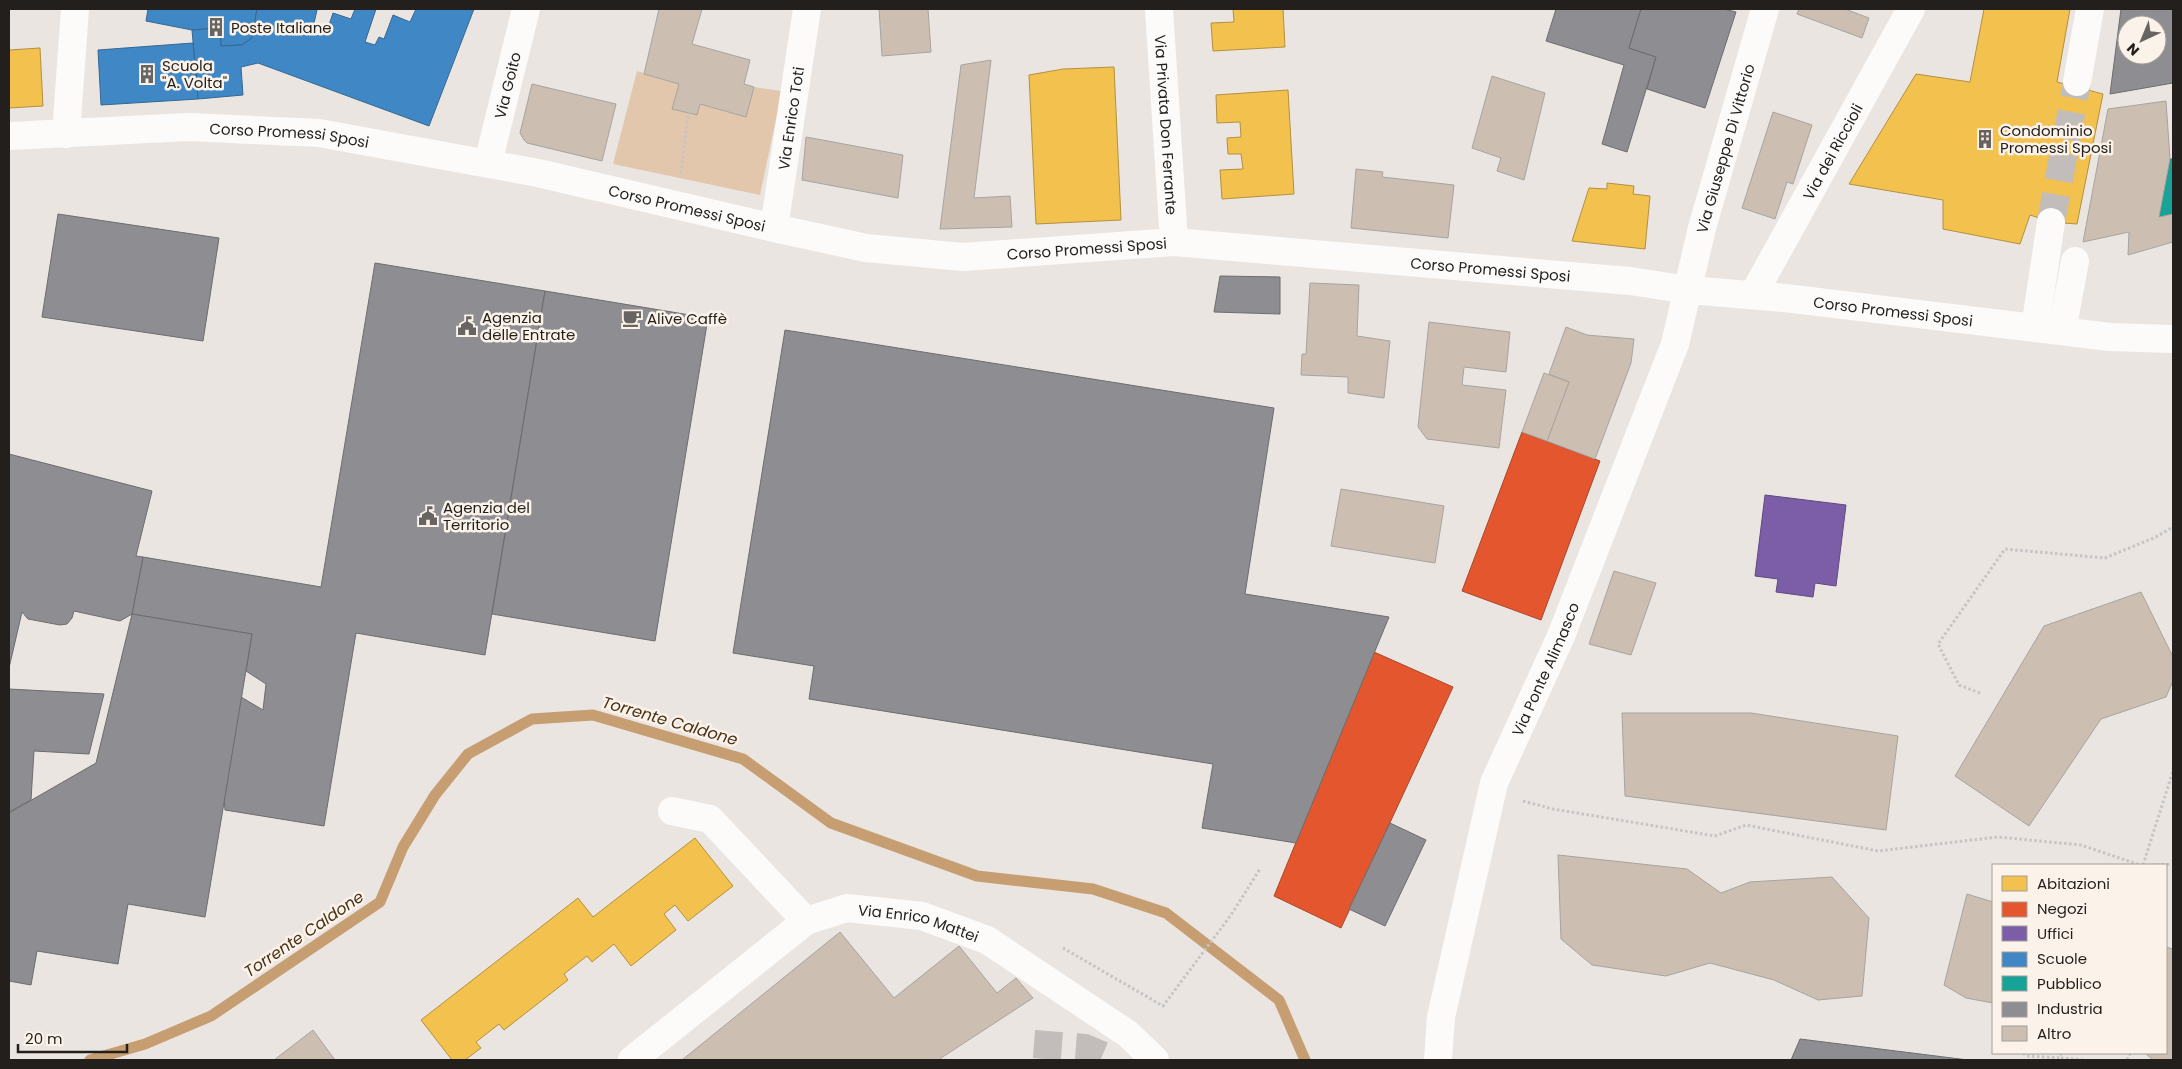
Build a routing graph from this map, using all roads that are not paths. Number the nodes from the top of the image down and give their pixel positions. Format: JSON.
{"nodes":[{"id":1,"x":75,"y":9,"type":"edge"},
{"id":2,"x":526,"y":9,"type":"edge"},
{"id":3,"x":807,"y":9,"type":"edge"},
{"id":4,"x":1159,"y":9,"type":"edge"},
{"id":5,"x":1765,"y":9,"type":"edge"},
{"id":6,"x":1910,"y":9,"type":"edge"},
{"id":7,"x":2090,"y":9,"type":"edge"},
{"id":8,"x":2077,"y":82,"type":"tunnel mouth"},
{"id":9,"x":66,"y":134,"type":"junction"},
{"id":10,"x":9,"y":136,"type":"edge"},
{"id":11,"x":488,"y":163,"type":"junction"},
{"id":12,"x":2051,"y":222,"type":"tunnel mouth"},
{"id":13,"x":774,"y":228,"type":"junction"},
{"id":14,"x":1174,"y":242,"type":"junction"},
{"id":15,"x":2074,"y":261,"type":"dead end"},
{"id":16,"x":1689,"y":290,"type":"junction"},
{"id":17,"x":1753,"y":295,"type":"junction"},
{"id":18,"x":2048,"y":330,"type":"junction"},
{"id":19,"x":2173,"y":339,"type":"edge"},
{"id":20,"x":672,"y":811,"type":"dead end"},
{"id":21,"x":806,"y":922,"type":"junction"},
{"id":22,"x":632,"y":1060,"type":"edge"},
{"id":23,"x":1155,"y":1060,"type":"edge"},
{"id":24,"x":1438,"y":1060,"type":"edge"}],
"edges":[{"from":1,"to":9,"type":"street"},
{"from":2,"to":11,"type":"street","name":"Via Goito"},
{"from":3,"to":13,"type":"street","name":"Via Enrico Toti"},
{"from":4,"to":14,"type":"street","name":"Via Privata Don Ferrante"},
{"from":5,"to":16,"type":"street","name":"Via Giuseppe Di Vittorio"},
{"from":6,"to":17,"type":"street","name":"Via dei Riccioli"},
{"from":7,"to":8,"type":"street"},
{"from":9,"to":10,"type":"street","name":"Corso Promessi Sposi"},
{"from":9,"to":11,"type":"street","name":"Corso Promessi Sposi"},
{"from":11,"to":13,"type":"street","name":"Corso Promessi Sposi"},
{"from":12,"to":18,"type":"street"},
{"from":13,"to":14,"type":"street","name":"Corso Promessi Sposi"},
{"from":14,"to":16,"type":"street","name":"Corso Promessi Sposi"},
{"from":15,"to":18,"type":"street"},
{"from":16,"to":17,"type":"street","name":"Corso Promessi Sposi"},
{"from":16,"to":24,"type":"street","name":"Via Ponte Alimasco"},
{"from":17,"to":18,"type":"street","name":"Corso Promessi Sposi"},
{"from":18,"to":19,"type":"street","name":"Corso Promessi Sposi"},
{"from":20,"to":21,"type":"street"},
{"from":21,"to":22,"type":"street","name":"Via Enrico Mattei"},
{"from":21,"to":23,"type":"street","name":"Via Enrico Mattei"}]}
